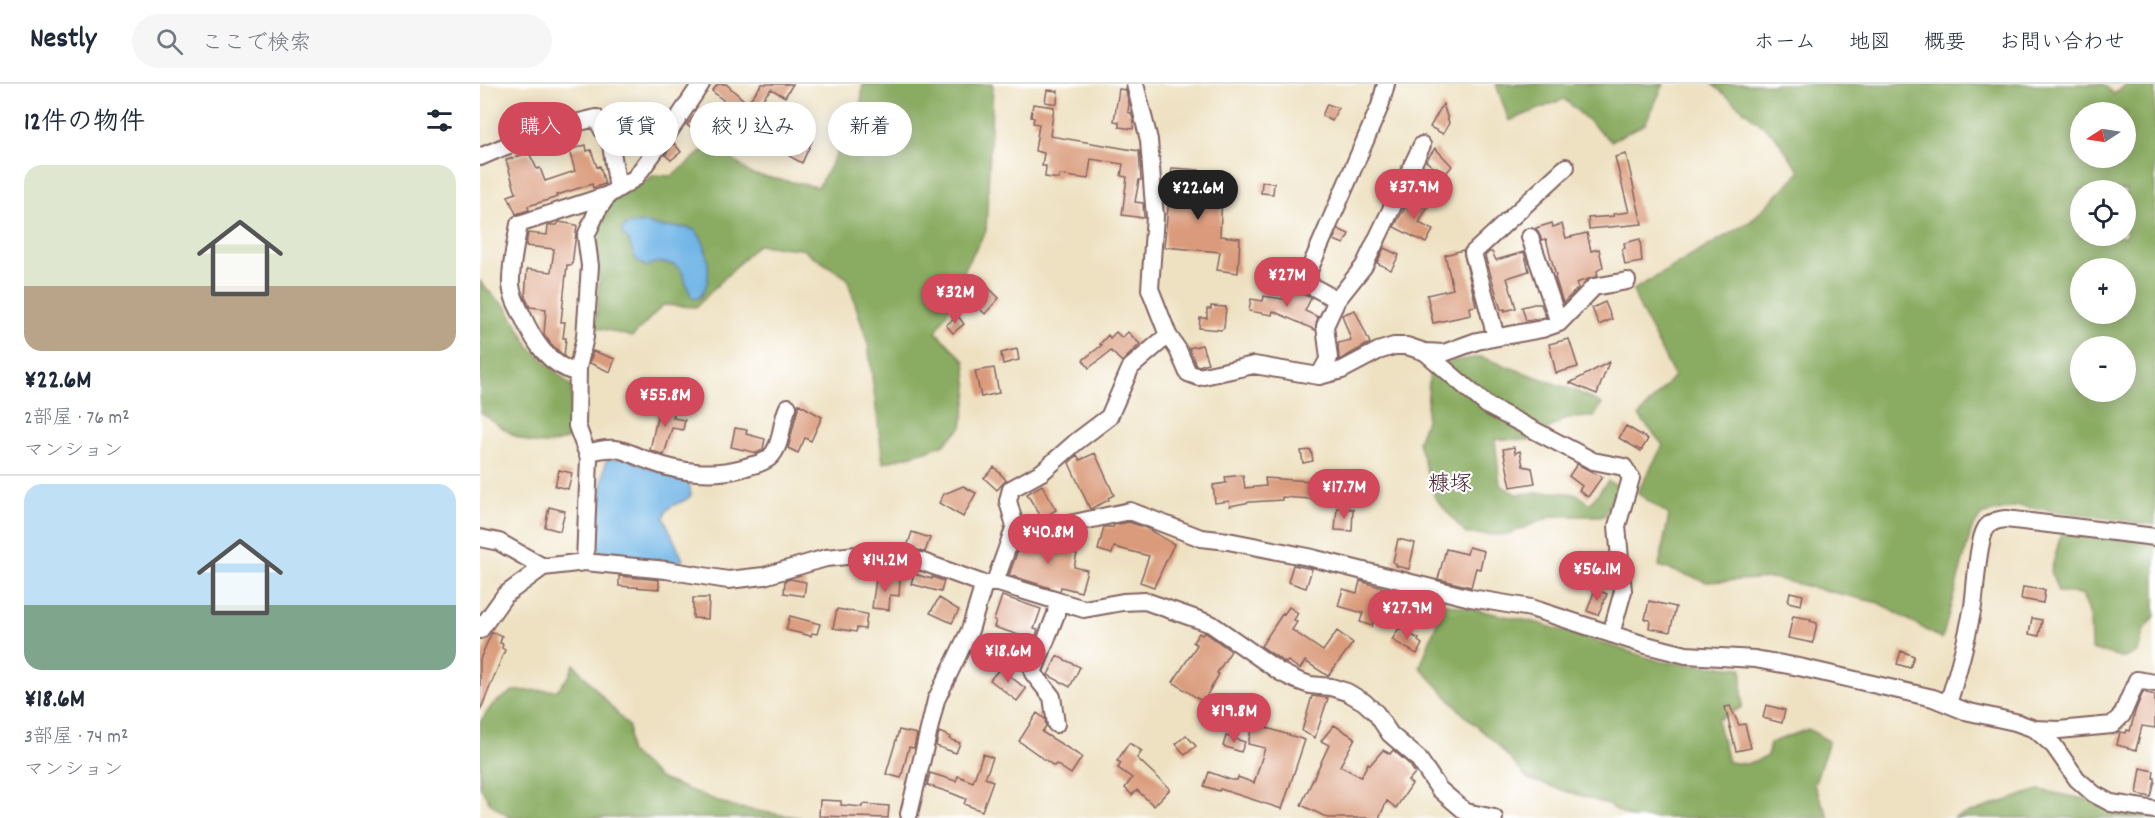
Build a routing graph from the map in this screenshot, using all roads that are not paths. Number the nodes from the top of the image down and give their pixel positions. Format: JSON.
{"nodes":[{"id":1,"x":701,"y":84,"type":"edge"},
{"id":2,"x":1135,"y":84,"type":"edge"},
{"id":3,"x":1386,"y":84,"type":"edge"},
{"id":4,"x":1422,"y":145,"type":"dead end"},
{"id":5,"x":480,"y":157,"type":"edge"},
{"id":6,"x":1566,"y":167,"type":"dead end"},
{"id":7,"x":613,"y":192,"type":"junction"},
{"id":8,"x":1530,"y":237,"type":"dead end"},
{"id":9,"x":1627,"y":281,"type":"dead end"},
{"id":10,"x":1337,"y":300,"type":"junction"},
{"id":11,"x":1559,"y":323,"type":"junction"},
{"id":12,"x":1168,"y":335,"type":"junction"},
{"id":13,"x":1496,"y":337,"type":"junction"},
{"id":14,"x":1425,"y":352,"type":"junction"},
{"id":15,"x":578,"y":373,"type":"junction"},
{"id":16,"x":1319,"y":376,"type":"junction"},
{"id":17,"x":788,"y":407,"type":"dead end"},
{"id":18,"x":587,"y":453,"type":"junction"},
{"id":19,"x":1015,"y":526,"type":"junction"},
{"id":20,"x":2155,"y":537,"type":"edge"},
{"id":21,"x":480,"y":538,"type":"edge"},
{"id":22,"x":585,"y":562,"type":"junction"},
{"id":23,"x":543,"y":567,"type":"junction"},
{"id":24,"x":990,"y":583,"type":"junction"},
{"id":25,"x":1058,"y":602,"type":"junction"},
{"id":26,"x":480,"y":630,"type":"edge"},
{"id":27,"x":1611,"y":634,"type":"junction"},
{"id":28,"x":2155,"y":683,"type":"edge"},
{"id":29,"x":1948,"y":704,"type":"junction"},
{"id":30,"x":1056,"y":724,"type":"dead end"},
{"id":31,"x":2035,"y":729,"type":"junction"},
{"id":32,"x":2155,"y":810,"type":"edge"},
{"id":33,"x":909,"y":814,"type":"dead end"},
{"id":34,"x":1467,"y":815,"type":"edge"},
{"id":35,"x":1494,"y":818,"type":"edge"}],
"edges":[{"from":1,"to":7,"type":"street"},
{"from":2,"to":12,"type":"street"},
{"from":3,"to":10,"type":"street"},
{"from":4,"to":10,"type":"street"},
{"from":5,"to":7,"type":"street"},
{"from":6,"to":13,"type":"street"},
{"from":7,"to":15,"type":"street"},
{"from":7,"to":15,"type":"street"},
{"from":8,"to":11,"type":"street"},
{"from":9,"to":11,"type":"street"},
{"from":10,"to":16,"type":"street"},
{"from":11,"to":13,"type":"street"},
{"from":12,"to":16,"type":"street"},
{"from":12,"to":19,"type":"street"},
{"from":13,"to":14,"type":"street"},
{"from":14,"to":16,"type":"street"},
{"from":14,"to":27,"type":"street"},
{"from":15,"to":18,"type":"street"},
{"from":17,"to":18,"type":"street"},
{"from":18,"to":22,"type":"street"},
{"from":19,"to":24,"type":"street"},
{"from":19,"to":27,"type":"street"},
{"from":20,"to":29,"type":"street"},
{"from":21,"to":23,"type":"street"},
{"from":22,"to":23,"type":"street"},
{"from":22,"to":24,"type":"street"},
{"from":23,"to":26,"type":"street"},
{"from":24,"to":25,"type":"street"},
{"from":24,"to":33,"type":"street"},
{"from":25,"to":30,"type":"street"},
{"from":25,"to":34,"type":"street"},
{"from":27,"to":29,"type":"street"},
{"from":28,"to":31,"type":"street"},
{"from":29,"to":31,"type":"street"},
{"from":31,"to":32,"type":"street"},
{"from":34,"to":35,"type":"street"}]}
